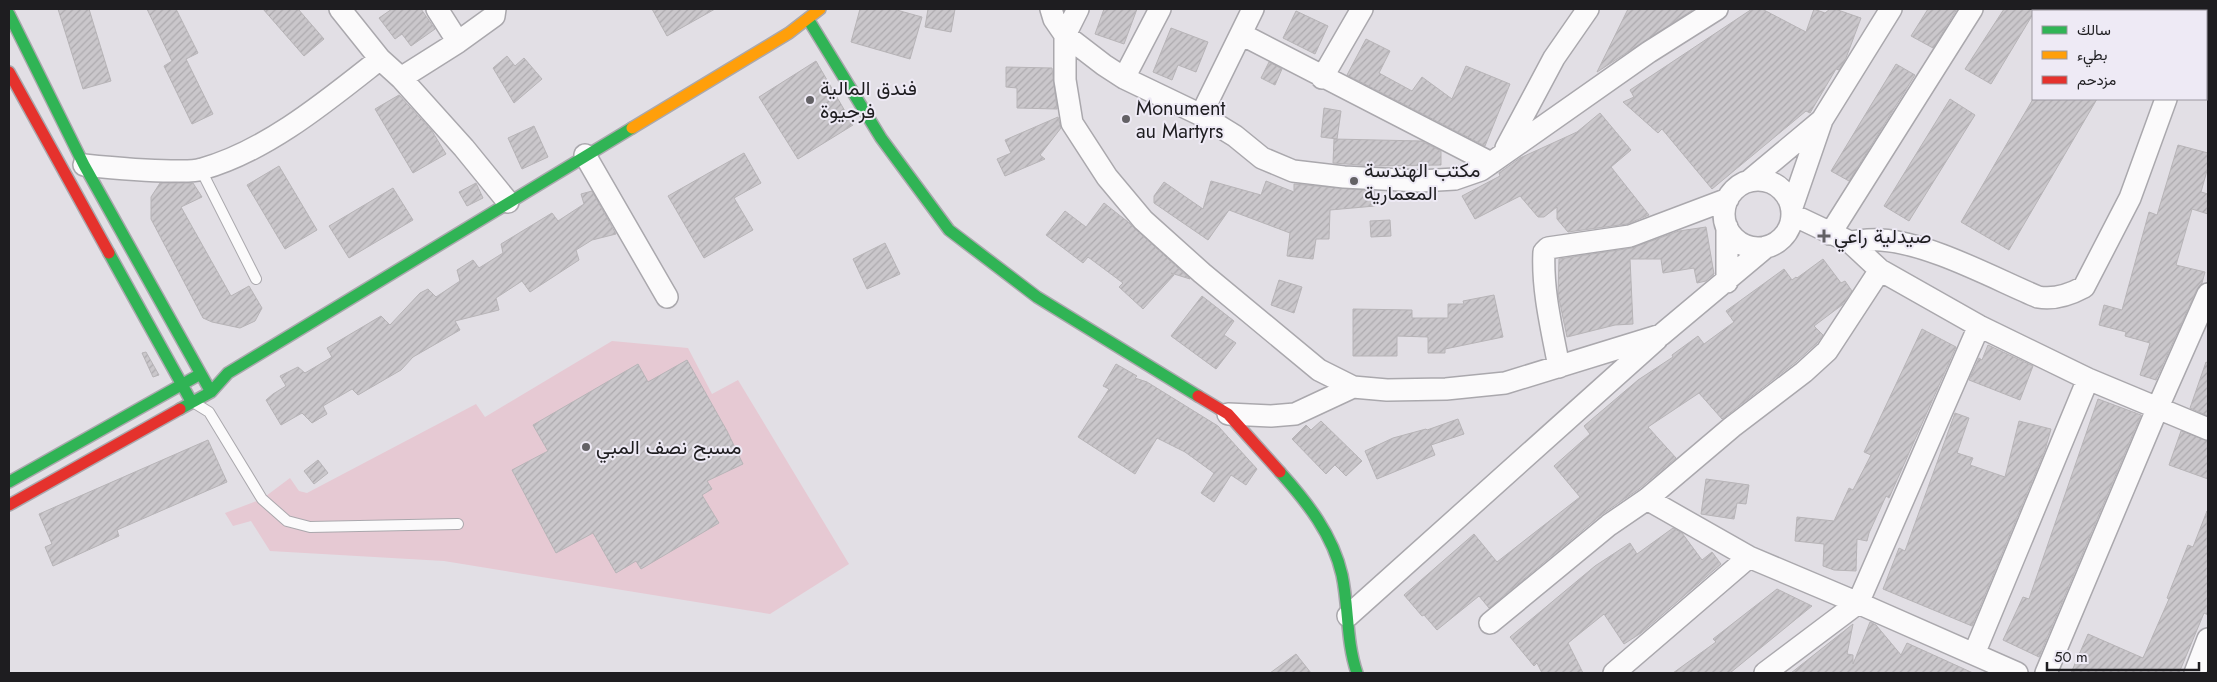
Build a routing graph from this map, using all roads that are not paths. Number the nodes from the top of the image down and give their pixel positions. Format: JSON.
{"nodes":[{"id":1,"x":340,"y":9,"type":"edge"},
{"id":2,"x":437,"y":9,"type":"edge"},
{"id":3,"x":495,"y":9,"type":"edge"},
{"id":4,"x":820,"y":9,"type":"edge"},
{"id":5,"x":1051,"y":9,"type":"edge"},
{"id":6,"x":1078,"y":9,"type":"edge"},
{"id":7,"x":1160,"y":9,"type":"edge"},
{"id":8,"x":1253,"y":9,"type":"edge"},
{"id":9,"x":1362,"y":9,"type":"edge"},
{"id":10,"x":1588,"y":9,"type":"edge"},
{"id":11,"x":1717,"y":9,"type":"edge"},
{"id":12,"x":1891,"y":9,"type":"edge"},
{"id":13,"x":1972,"y":9,"type":"edge"},
{"id":14,"x":9,"y":14,"type":"edge"},
{"id":15,"x":808,"y":19,"type":"junction"},
{"id":16,"x":1241,"y":34,"type":"junction"},
{"id":17,"x":1065,"y":35,"type":"junction"},
{"id":18,"x":458,"y":42,"type":"junction"},
{"id":19,"x":380,"y":59,"type":"junction"},
{"id":20,"x":9,"y":72,"type":"edge"},
{"id":21,"x":400,"y":78,"type":"junction"},
{"id":22,"x":1124,"y":78,"type":"junction"},
{"id":23,"x":1322,"y":78,"type":"junction"},
{"id":24,"x":2166,"y":100,"type":"edge"},
{"id":25,"x":1201,"y":115,"type":"junction"},
{"id":26,"x":1822,"y":120,"type":"junction"},
{"id":27,"x":585,"y":155,"type":"junction"},
{"id":28,"x":1497,"y":158,"type":"junction"},
{"id":29,"x":84,"y":164,"type":"junction"},
{"id":30,"x":201,"y":170,"type":"junction"},
{"id":31,"x":1749,"y":181,"type":"junction"},
{"id":32,"x":1728,"y":199,"type":"junction"},
{"id":33,"x":508,"y":202,"type":"junction"},
{"id":34,"x":1792,"y":211,"type":"junction"},
{"id":35,"x":1727,"y":227,"type":"junction"},
{"id":36,"x":1830,"y":234,"type":"junction"},
{"id":37,"x":1850,"y":242,"type":"junction"},
{"id":38,"x":1766,"y":247,"type":"junction"},
{"id":39,"x":1880,"y":270,"type":"junction"},
{"id":40,"x":256,"y":279,"type":"dead end"},
{"id":41,"x":1727,"y":282,"type":"junction"},
{"id":42,"x":2208,"y":294,"type":"edge"},
{"id":43,"x":667,"y":297,"type":"dead end"},
{"id":44,"x":1979,"y":326,"type":"junction"},
{"id":45,"x":1662,"y":335,"type":"junction"},
{"id":46,"x":1559,"y":367,"type":"junction"},
{"id":47,"x":228,"y":373,"type":"junction"},
{"id":48,"x":200,"y":374,"type":"junction"},
{"id":49,"x":2088,"y":379,"type":"junction"},
{"id":50,"x":180,"y":384,"type":"junction"},
{"id":51,"x":1353,"y":387,"type":"junction"},
{"id":52,"x":211,"y":392,"type":"junction"},
{"id":53,"x":191,"y":401,"type":"junction"},
{"id":54,"x":2158,"y":407,"type":"junction"},
{"id":55,"x":209,"y":412,"type":"junction"},
{"id":56,"x":1228,"y":414,"type":"junction"},
{"id":57,"x":2208,"y":430,"type":"edge"},
{"id":58,"x":9,"y":482,"type":"edge"},
{"id":59,"x":20,"y":498,"type":"junction"},
{"id":60,"x":1647,"y":499,"type":"junction"},
{"id":61,"x":9,"y":505,"type":"edge"},
{"id":62,"x":458,"y":524,"type":"dead end"},
{"id":63,"x":1749,"y":557,"type":"junction"},
{"id":64,"x":1858,"y":603,"type":"junction"},
{"id":65,"x":1348,"y":616,"type":"junction"},
{"id":66,"x":1490,"y":623,"type":"dead end"},
{"id":67,"x":2208,"y":639,"type":"edge"},
{"id":68,"x":1974,"y":654,"type":"junction"},
{"id":69,"x":1357,"y":673,"type":"edge"},
{"id":70,"x":1614,"y":673,"type":"edge"},
{"id":71,"x":1765,"y":673,"type":"edge"},
{"id":72,"x":2017,"y":673,"type":"edge"},
{"id":73,"x":2046,"y":673,"type":"edge"},
{"id":74,"x":2195,"y":673,"type":"edge"}],
"edges":[{"from":1,"to":19,"type":"street"},
{"from":2,"to":18,"type":"street"},
{"from":3,"to":18,"type":"street"},
{"from":4,"to":15,"type":"main road"},
{"from":5,"to":17,"type":"street"},
{"from":6,"to":17,"type":"street"},
{"from":7,"to":22,"type":"street"},
{"from":8,"to":16,"type":"street"},
{"from":9,"to":23,"type":"street"},
{"from":10,"to":28,"type":"street"},
{"from":11,"to":28,"type":"street"},
{"from":12,"to":26,"type":"street"},
{"from":13,"to":36,"type":"street"},
{"from":14,"to":29,"type":"main road"},
{"from":15,"to":27,"type":"main road"},
{"from":15,"to":56,"type":"main road"},
{"from":16,"to":23,"type":"street"},
{"from":16,"to":25,"type":"street"},
{"from":17,"to":22,"type":"street"},
{"from":17,"to":51,"type":"street"},
{"from":18,"to":21,"type":"street"},
{"from":19,"to":21,"type":"street"},
{"from":19,"to":30,"type":"street"},
{"from":20,"to":50,"type":"main road"},
{"from":21,"to":33,"type":"street"},
{"from":22,"to":25,"type":"street"},
{"from":23,"to":28,"type":"street"},
{"from":24,"to":37,"type":"street"},
{"from":25,"to":28,"type":"street"},
{"from":26,"to":31,"type":"street"},
{"from":26,"to":34,"type":"street"},
{"from":27,"to":33,"type":"main road"},
{"from":27,"to":43,"type":"street"},
{"from":29,"to":30,"type":"street"},
{"from":29,"to":48,"type":"main road"},
{"from":30,"to":40,"type":"lane"},
{"from":31,"to":32,"type":"street"},
{"from":31,"to":34,"type":"street"},
{"from":32,"to":35,"type":"street"},
{"from":32,"to":46,"type":"street"},
{"from":33,"to":47,"type":"main road"},
{"from":34,"to":36,"type":"street"},
{"from":34,"to":38,"type":"street"},
{"from":35,"to":38,"type":"street"},
{"from":35,"to":41,"type":"street"},
{"from":36,"to":37,"type":"street"},
{"from":37,"to":39,"type":"street"},
{"from":38,"to":41,"type":"street"},
{"from":39,"to":44,"type":"street"},
{"from":39,"to":60,"type":"street"},
{"from":41,"to":45,"type":"street"},
{"from":42,"to":54,"type":"street"},
{"from":44,"to":49,"type":"street"},
{"from":44,"to":64,"type":"street"},
{"from":45,"to":46,"type":"street"},
{"from":45,"to":65,"type":"street"},
{"from":46,"to":51,"type":"street"},
{"from":47,"to":48,"type":"main road"},
{"from":47,"to":52,"type":"main road"},
{"from":48,"to":50,"type":"main road"},
{"from":48,"to":52,"type":"main road"},
{"from":49,"to":54,"type":"street"},
{"from":49,"to":68,"type":"street"},
{"from":50,"to":53,"type":"main road"},
{"from":50,"to":58,"type":"main road"},
{"from":51,"to":56,"type":"street"},
{"from":52,"to":53,"type":"main road"},
{"from":52,"to":55,"type":"lane"},
{"from":53,"to":55,"type":"lane"},
{"from":53,"to":59,"type":"main road"},
{"from":54,"to":57,"type":"street"},
{"from":54,"to":73,"type":"street"},
{"from":55,"to":62,"type":"lane"},
{"from":56,"to":65,"type":"main road"},
{"from":58,"to":59,"type":"main road"},
{"from":59,"to":61,"type":"main road"},
{"from":60,"to":63,"type":"street"},
{"from":60,"to":66,"type":"street"},
{"from":63,"to":64,"type":"street"},
{"from":63,"to":70,"type":"street"},
{"from":64,"to":68,"type":"street"},
{"from":64,"to":71,"type":"street"},
{"from":65,"to":69,"type":"main road"},
{"from":67,"to":74,"type":"street"},
{"from":68,"to":72,"type":"street"}]}
